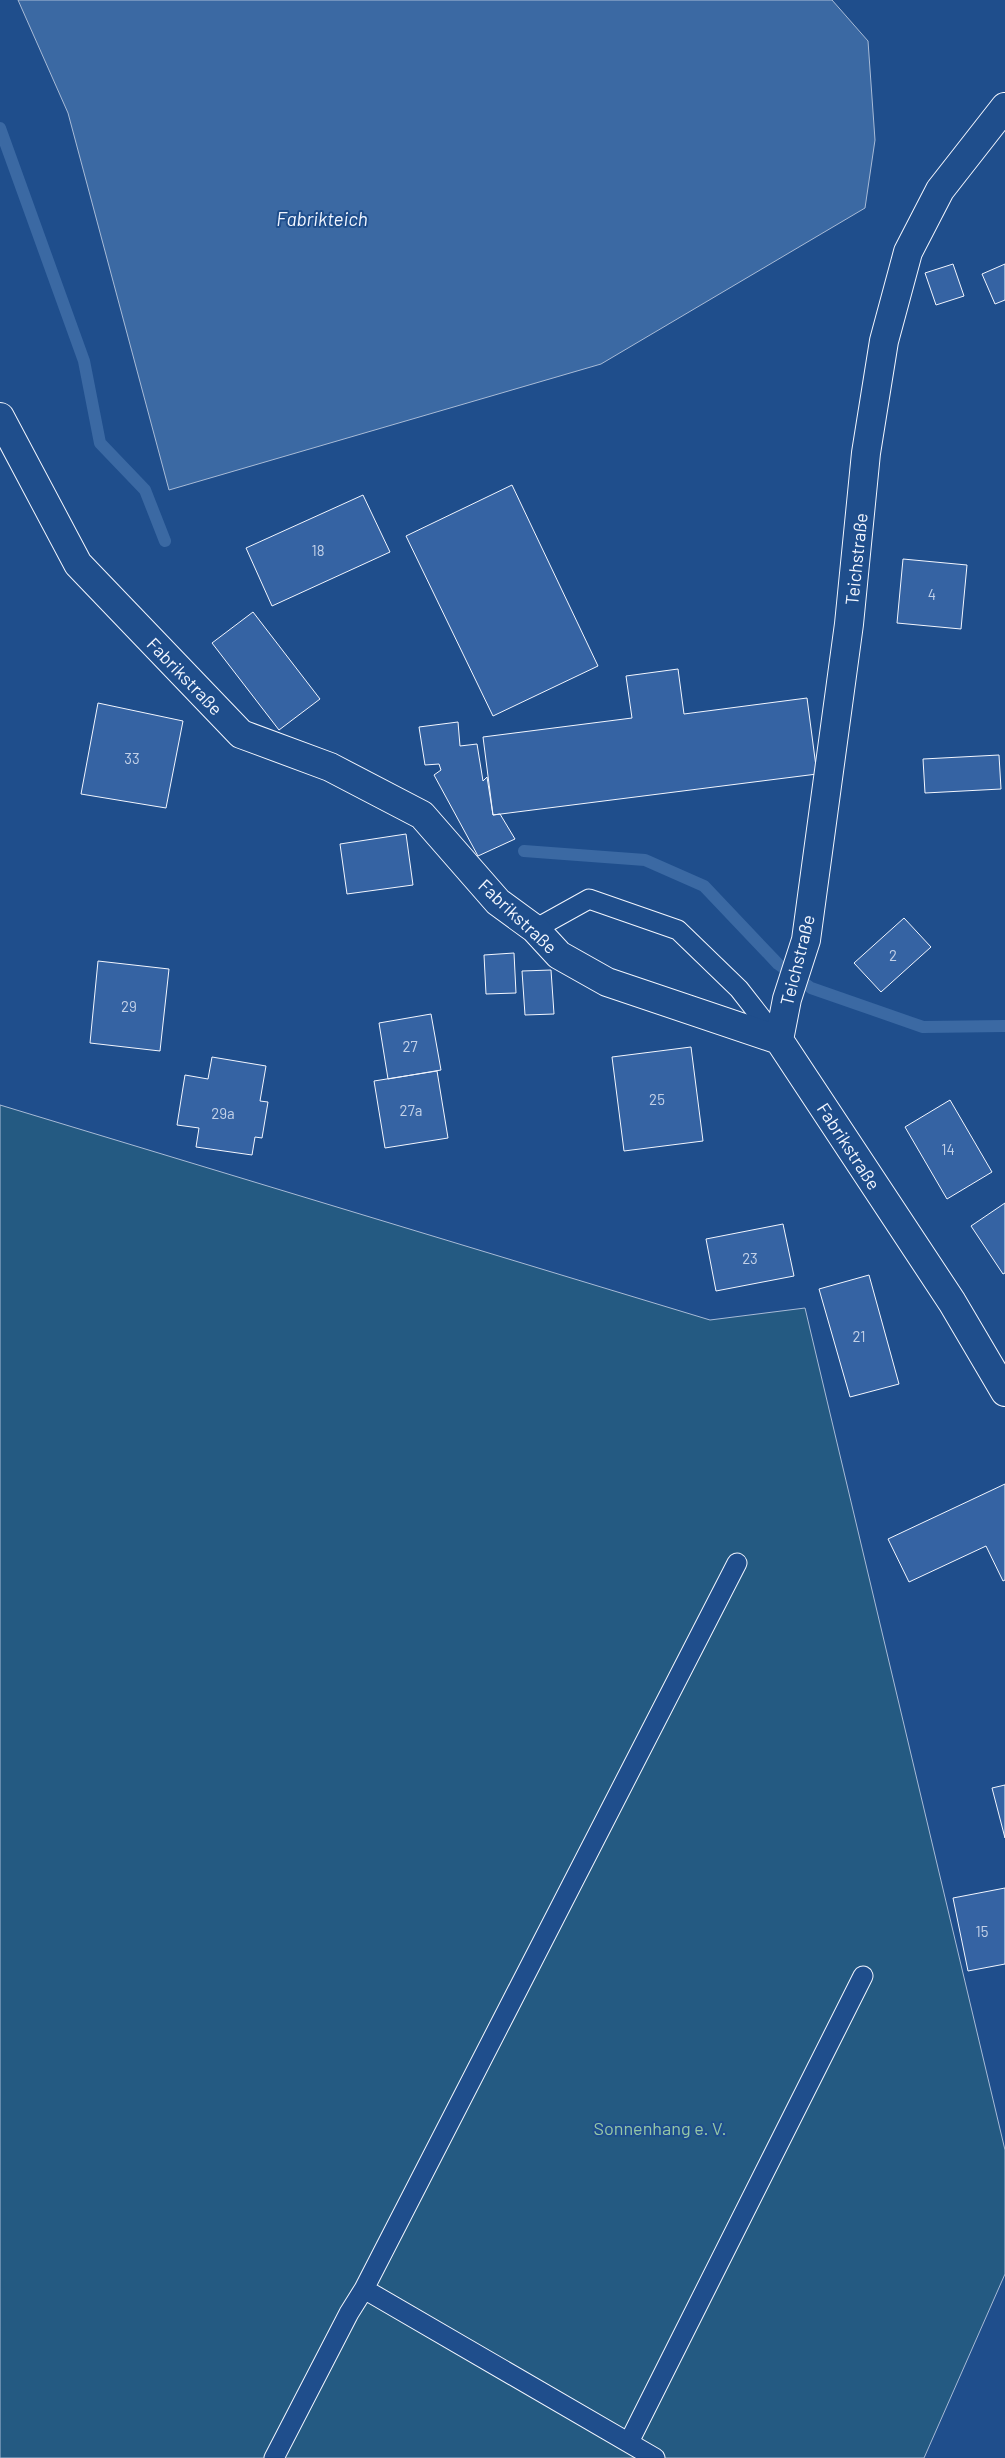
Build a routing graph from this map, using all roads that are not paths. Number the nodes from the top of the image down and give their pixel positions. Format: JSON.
{"nodes":[{"id":1,"x":1005,"y":107,"type":"edge"},
{"id":2,"x":0,"y":417,"type":"edge"},
{"id":3,"x":534,"y":929,"type":"junction"},
{"id":4,"x":779,"y":1040,"type":"junction"},
{"id":5,"x":1005,"y":1392,"type":"edge"},
{"id":6,"x":737,"y":1562,"type":"dead end"},
{"id":7,"x":863,"y":1976,"type":"dead end"},
{"id":8,"x":364,"y":2288,"type":"junction"},
{"id":9,"x":629,"y":2442,"type":"junction"},
{"id":10,"x":274,"y":2458,"type":"edge"},
{"id":11,"x":655,"y":2458,"type":"edge"}],
"edges":[{"from":1,"to":4,"type":"street","name":"Teichstraße"},
{"from":2,"to":3,"type":"street","name":"Fabrikstraße"},
{"from":3,"to":4,"type":"street","name":"Fabrikstraße"},
{"from":3,"to":4,"type":"lane"},
{"from":4,"to":5,"type":"street","name":"Fabrikstraße"},
{"from":6,"to":8,"type":"lane"},
{"from":7,"to":9,"type":"lane"},
{"from":8,"to":9,"type":"lane"},
{"from":8,"to":10,"type":"lane"},
{"from":9,"to":11,"type":"lane"}]}
